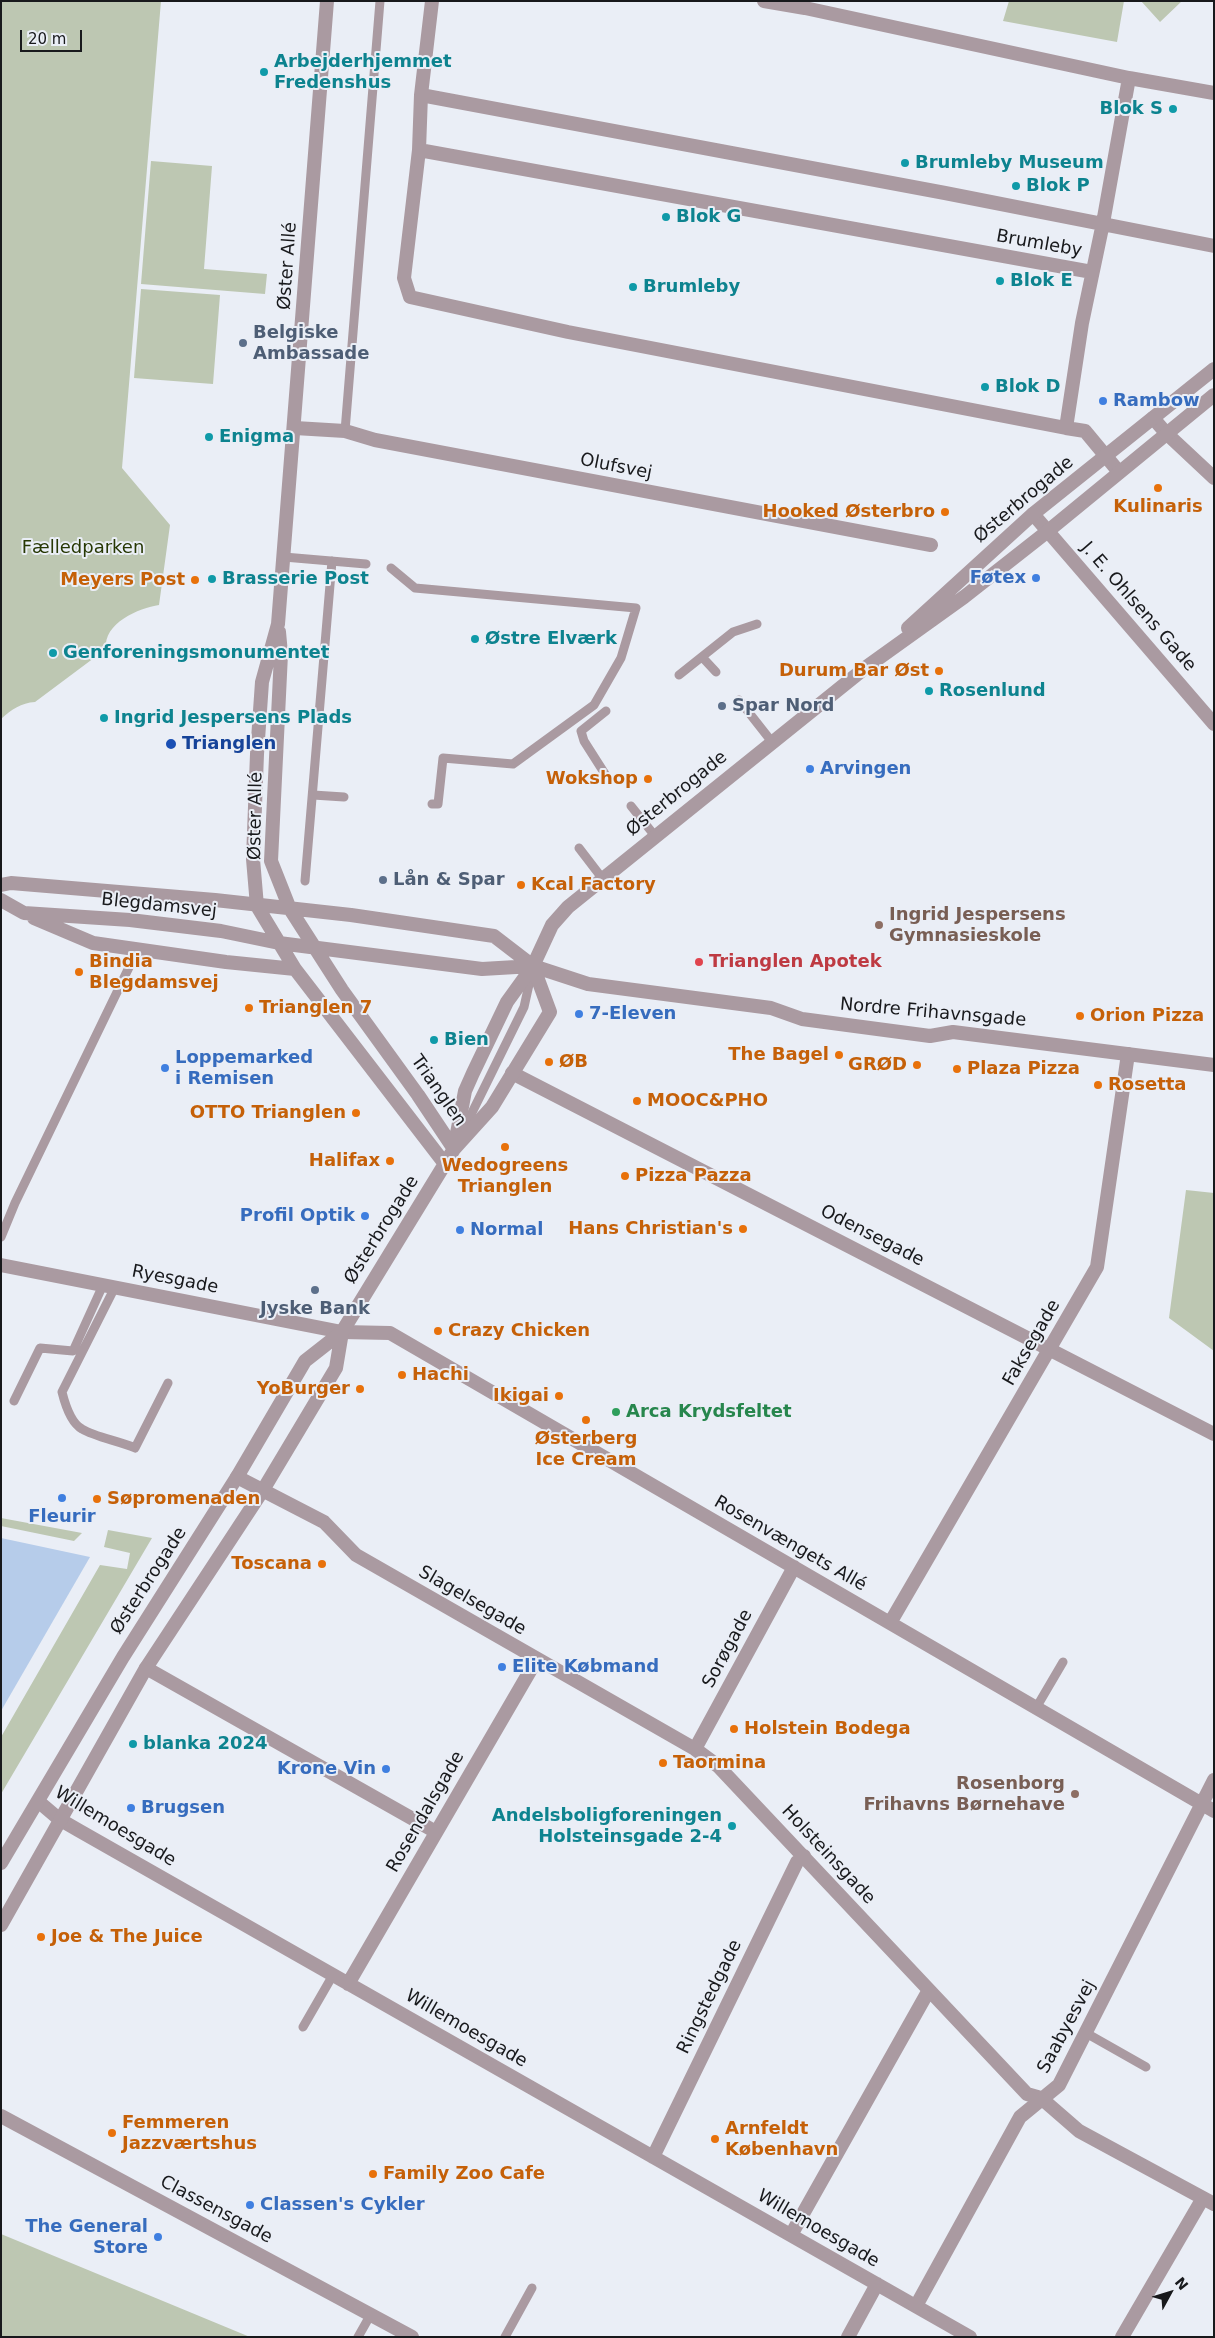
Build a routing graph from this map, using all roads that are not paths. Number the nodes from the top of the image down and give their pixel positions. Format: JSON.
{"nodes":[{"id":1,"x":327,"y":1,"type":"edge"},
{"id":2,"x":380,"y":1,"type":"edge"},
{"id":3,"x":432,"y":1,"type":"edge"},
{"id":4,"x":764,"y":1,"type":"edge"},
{"id":5,"x":1129,"y":78,"type":"junction"},
{"id":6,"x":1214,"y":93,"type":"edge"},
{"id":7,"x":421,"y":95,"type":"junction"},
{"id":8,"x":419,"y":150,"type":"junction"},
{"id":9,"x":1103,"y":223,"type":"junction"},
{"id":10,"x":1214,"y":246,"type":"edge"},
{"id":11,"x":1092,"y":272,"type":"junction"},
{"id":12,"x":1214,"y":369,"type":"edge"},
{"id":13,"x":1214,"y":395,"type":"edge"},
{"id":14,"x":1153,"y":418,"type":"junction"},
{"id":15,"x":295,"y":428,"type":"junction"},
{"id":16,"x":1066,"y":428,"type":"junction"},
{"id":17,"x":345,"y":431,"type":"junction"},
{"id":18,"x":1166,"y":433,"type":"junction"},
{"id":19,"x":1106,"y":456,"type":"junction"},
{"id":20,"x":1119,"y":472,"type":"junction"},
{"id":21,"x":1214,"y":478,"type":"edge"},
{"id":22,"x":1033,"y":514,"type":"junction"},
{"id":23,"x":1048,"y":531,"type":"junction"},
{"id":24,"x":931,"y":545,"type":"dead end"},
{"id":25,"x":284,"y":557,"type":"junction"},
{"id":26,"x":332,"y":561,"type":"junction"},
{"id":27,"x":366,"y":564,"type":"dead end"},
{"id":28,"x":391,"y":568,"type":"dead end"},
{"id":29,"x":278,"y":624,"type":"junction"},
{"id":30,"x":757,"y":624,"type":"dead end"},
{"id":31,"x":703,"y":658,"type":"junction"},
{"id":32,"x":865,"y":668,"type":"junction"},
{"id":33,"x":716,"y":672,"type":"dead end"},
{"id":34,"x":679,"y":675,"type":"dead end"},
{"id":35,"x":739,"y":700,"type":"dead end"},
{"id":36,"x":606,"y":711,"type":"dead end"},
{"id":37,"x":1214,"y":724,"type":"edge"},
{"id":38,"x":772,"y":742,"type":"junction"},
{"id":39,"x":605,"y":774,"type":"dead end"},
{"id":40,"x":313,"y":795,"type":"junction"},
{"id":41,"x":344,"y":797,"type":"dead end"},
{"id":42,"x":432,"y":804,"type":"dead end"},
{"id":43,"x":631,"y":806,"type":"dead end"},
{"id":44,"x":654,"y":836,"type":"junction"},
{"id":45,"x":579,"y":848,"type":"dead end"},
{"id":46,"x":602,"y":878,"type":"junction"},
{"id":47,"x":305,"y":882,"type":"dead end"},
{"id":48,"x":1,"y":885,"type":"edge"},
{"id":49,"x":1,"y":900,"type":"edge"},
{"id":50,"x":257,"y":906,"type":"junction"},
{"id":51,"x":290,"y":909,"type":"junction"},
{"id":52,"x":24,"y":913,"type":"junction"},
{"id":53,"x":279,"y":943,"type":"junction"},
{"id":54,"x":314,"y":948,"type":"junction"},
{"id":55,"x":135,"y":950,"type":"junction"},
{"id":56,"x":533,"y":966,"type":"junction"},
{"id":57,"x":295,"y":969,"type":"junction"},
{"id":58,"x":342,"y":990,"type":"joint"},
{"id":59,"x":1128,"y":1054,"type":"junction"},
{"id":60,"x":1214,"y":1065,"type":"edge"},
{"id":61,"x":512,"y":1073,"type":"junction"},
{"id":62,"x":454,"y":1149,"type":"junction"},
{"id":63,"x":445,"y":1164,"type":"junction"},
{"id":64,"x":1,"y":1237,"type":"edge"},
{"id":65,"x":1,"y":1265,"type":"edge"},
{"id":66,"x":109,"y":1286,"type":"junction"},
{"id":67,"x":342,"y":1332,"type":"junction"},
{"id":68,"x":1051,"y":1349,"type":"junction"},
{"id":69,"x":168,"y":1382,"type":"dead end"},
{"id":70,"x":14,"y":1401,"type":"dead end"},
{"id":71,"x":1214,"y":1434,"type":"edge"},
{"id":72,"x":237,"y":1477,"type":"junction"},
{"id":73,"x":263,"y":1490,"type":"junction"},
{"id":74,"x":794,"y":1567,"type":"junction"},
{"id":75,"x":890,"y":1623,"type":"junction"},
{"id":76,"x":537,"y":1660,"type":"junction"},
{"id":77,"x":1063,"y":1662,"type":"dead end"},
{"id":78,"x":146,"y":1668,"type":"junction"},
{"id":79,"x":1036,"y":1708,"type":"junction"},
{"id":80,"x":695,"y":1749,"type":"junction"},
{"id":81,"x":1214,"y":1780,"type":"edge"},
{"id":82,"x":39,"y":1802,"type":"junction"},
{"id":83,"x":1208,"y":1808,"type":"edge"},
{"id":84,"x":60,"y":1820,"type":"junction"},
{"id":85,"x":436,"y":1832,"type":"junction"},
{"id":86,"x":804,"y":1856,"type":"junction"},
{"id":87,"x":1,"y":1863,"type":"edge"},
{"id":88,"x":1,"y":1925,"type":"edge"},
{"id":89,"x":333,"y":1975,"type":"junction"},
{"id":90,"x":348,"y":1984,"type":"junction"},
{"id":91,"x":929,"y":1990,"type":"junction"},
{"id":92,"x":303,"y":2026,"type":"dead end"},
{"id":93,"x":1086,"y":2033,"type":"junction"},
{"id":94,"x":1146,"y":2067,"type":"dead end"},
{"id":95,"x":1041,"y":2098,"type":"junction"},
{"id":96,"x":1,"y":2116,"type":"edge"},
{"id":97,"x":654,"y":2157,"type":"junction"},
{"id":98,"x":1208,"y":2201,"type":"edge"},
{"id":99,"x":791,"y":2235,"type":"junction"},
{"id":100,"x":877,"y":2284,"type":"junction"},
{"id":101,"x":532,"y":2288,"type":"dead end"},
{"id":102,"x":916,"y":2306,"type":"junction"},
{"id":103,"x":371,"y":2314,"type":"junction"},
{"id":104,"x":358,"y":2337,"type":"edge"},
{"id":105,"x":412,"y":2337,"type":"edge"},
{"id":106,"x":505,"y":2337,"type":"edge"},
{"id":107,"x":848,"y":2337,"type":"edge"},
{"id":108,"x":970,"y":2337,"type":"edge"},
{"id":109,"x":1122,"y":2337,"type":"edge"}],
"edges":[{"from":1,"to":15,"type":"street","name":"Øster Allé"},
{"from":2,"to":17,"type":"lane"},
{"from":3,"to":7,"type":"street"},
{"from":4,"to":5,"type":"street"},
{"from":5,"to":6,"type":"street"},
{"from":5,"to":9,"type":"street","name":"Brumleby"},
{"from":7,"to":8,"type":"street"},
{"from":7,"to":9,"type":"street","name":"Brumleby"},
{"from":8,"to":11,"type":"street","name":"Brumleby"},
{"from":8,"to":16,"type":"street"},
{"from":9,"to":10,"type":"street","name":"Brumleby"},
{"from":9,"to":11,"type":"street","name":"Brumleby"},
{"from":11,"to":16,"type":"street","name":"Brumleby"},
{"from":12,"to":14,"type":"street","name":"Østerbrogade"},
{"from":13,"to":18,"type":"street","name":"Østerbrogade"},
{"from":14,"to":18,"type":"street"},
{"from":14,"to":19,"type":"street","name":"Østerbrogade"},
{"from":15,"to":17,"type":"street","name":"Olufsvej"},
{"from":15,"to":25,"type":"street","name":"Øster Allé"},
{"from":16,"to":19,"type":"street"},
{"from":17,"to":24,"type":"street","name":"Olufsvej"},
{"from":18,"to":20,"type":"street","name":"Østerbrogade"},
{"from":18,"to":21,"type":"street"},
{"from":19,"to":20,"type":"street"},
{"from":19,"to":22,"type":"street","name":"Østerbrogade"},
{"from":20,"to":23,"type":"street","name":"Østerbrogade"},
{"from":22,"to":23,"type":"street","name":"J. E. Ohlsens Gade"},
{"from":22,"to":32,"type":"street","name":"Østerbrogade"},
{"from":23,"to":32,"type":"street","name":"Østerbrogade"},
{"from":23,"to":37,"type":"street","name":"J. E. Ohlsens Gade"},
{"from":25,"to":26,"type":"lane"},
{"from":25,"to":29,"type":"street","name":"Øster Allé"},
{"from":26,"to":27,"type":"lane"},
{"from":26,"to":40,"type":"lane"},
{"from":28,"to":42,"type":"lane"},
{"from":29,"to":50,"type":"street","name":"Øster Allé"},
{"from":29,"to":51,"type":"street","name":"Øster Allé"},
{"from":30,"to":31,"type":"lane"},
{"from":31,"to":33,"type":"lane"},
{"from":31,"to":34,"type":"lane"},
{"from":32,"to":38,"type":"street","name":"Østerbrogade"},
{"from":35,"to":38,"type":"lane"},
{"from":36,"to":39,"type":"lane"},
{"from":38,"to":44,"type":"street","name":"Østerbrogade"},
{"from":40,"to":41,"type":"lane"},
{"from":40,"to":47,"type":"lane"},
{"from":43,"to":44,"type":"lane"},
{"from":44,"to":46,"type":"street","name":"Østerbrogade"},
{"from":45,"to":46,"type":"lane"},
{"from":46,"to":56,"type":"street","name":"Østerbrogade"},
{"from":48,"to":50,"type":"street","name":"Blegdamsvej"},
{"from":49,"to":52,"type":"street","name":"Blegdamsvej"},
{"from":50,"to":51,"type":"street","name":"Blegdamsvej"},
{"from":50,"to":53,"type":"street","name":"Øster Allé"},
{"from":51,"to":54,"type":"street","name":"Øster Allé"},
{"from":51,"to":56,"type":"street"},
{"from":52,"to":53,"type":"street","name":"Blegdamsvej"},
{"from":52,"to":55,"type":"street"},
{"from":53,"to":54,"type":"street","name":"Blegdamsvej"},
{"from":53,"to":57,"type":"street","name":"Øster Allé"},
{"from":54,"to":56,"type":"street"},
{"from":54,"to":58,"type":"street","name":"Øster Allé"},
{"from":55,"to":57,"type":"street"},
{"from":55,"to":64,"type":"lane"},
{"from":56,"to":59,"type":"street","name":"Nordre Frihavnsgade"},
{"from":56,"to":61,"type":"street","name":"Østerbrogade"},
{"from":56,"to":62,"type":"street","name":"Østerbrogade"},
{"from":57,"to":63,"type":"street"},
{"from":58,"to":62,"type":"street","name":"Trianglen"},
{"from":59,"to":60,"type":"street","name":"Nordre Frihavnsgade"},
{"from":59,"to":68,"type":"street","name":"Faksegade"},
{"from":61,"to":62,"type":"street","name":"Østerbrogade"},
{"from":61,"to":68,"type":"street","name":"Odensegade"},
{"from":62,"to":63,"type":"street","name":"Østerbrogade"},
{"from":63,"to":67,"type":"street","name":"Østerbrogade"},
{"from":65,"to":66,"type":"street","name":"Ryesgade"},
{"from":66,"to":67,"type":"street","name":"Ryesgade"},
{"from":66,"to":69,"type":"lane"},
{"from":66,"to":70,"type":"lane"},
{"from":67,"to":72,"type":"street","name":"Østerbrogade"},
{"from":67,"to":73,"type":"street","name":"Østerbrogade"},
{"from":67,"to":74,"type":"street","name":"Rosenvængets Allé"},
{"from":68,"to":71,"type":"street","name":"Odensegade"},
{"from":68,"to":75,"type":"street","name":"Faksegade"},
{"from":72,"to":73,"type":"street","name":"Slagelsegade"},
{"from":72,"to":82,"type":"street","name":"Østerbrogade"},
{"from":73,"to":76,"type":"street","name":"Slagelsegade"},
{"from":73,"to":78,"type":"street","name":"Østerbrogade"},
{"from":74,"to":75,"type":"street","name":"Rosenvængets Allé"},
{"from":74,"to":80,"type":"street","name":"Sorøgade"},
{"from":75,"to":79,"type":"street","name":"Rosenvængets Allé"},
{"from":76,"to":80,"type":"street","name":"Slagelsegade"},
{"from":76,"to":85,"type":"street","name":"Rosendalsgade"},
{"from":77,"to":79,"type":"lane"},
{"from":78,"to":84,"type":"street","name":"Østerbrogade"},
{"from":78,"to":85,"type":"street"},
{"from":79,"to":83,"type":"street","name":"Rosenvængets Allé"},
{"from":80,"to":86,"type":"street","name":"Holsteinsgade"},
{"from":81,"to":83,"type":"street","name":"Saabyesvej"},
{"from":82,"to":84,"type":"street","name":"Willemoesgade"},
{"from":82,"to":87,"type":"street","name":"Østerbrogade"},
{"from":83,"to":93,"type":"street","name":"Saabyesvej"},
{"from":84,"to":88,"type":"street","name":"Østerbrogade"},
{"from":84,"to":89,"type":"street","name":"Willemoesgade"},
{"from":85,"to":90,"type":"street","name":"Rosendalsgade"},
{"from":86,"to":91,"type":"street","name":"Holsteinsgade"},
{"from":86,"to":97,"type":"street","name":"Ringstedgade"},
{"from":89,"to":90,"type":"street","name":"Willemoesgade"},
{"from":89,"to":92,"type":"lane"},
{"from":90,"to":97,"type":"street","name":"Willemoesgade"},
{"from":91,"to":95,"type":"street","name":"Holsteinsgade"},
{"from":91,"to":99,"type":"street"},
{"from":93,"to":94,"type":"lane"},
{"from":93,"to":95,"type":"street","name":"Saabyesvej"},
{"from":95,"to":98,"type":"street","name":"Holsteinsgade"},
{"from":95,"to":102,"type":"street","name":"Saabyesvej"},
{"from":96,"to":103,"type":"street","name":"Classensgade"},
{"from":97,"to":99,"type":"street","name":"Willemoesgade"},
{"from":98,"to":109,"type":"street"},
{"from":99,"to":100,"type":"street","name":"Willemoesgade"},
{"from":100,"to":102,"type":"street","name":"Willemoesgade"},
{"from":100,"to":107,"type":"street","name":"Willemoesgade"},
{"from":101,"to":106,"type":"lane"},
{"from":102,"to":108,"type":"street","name":"Willemoesgade"},
{"from":103,"to":104,"type":"lane"},
{"from":103,"to":105,"type":"street","name":"Classensgade"}]}
